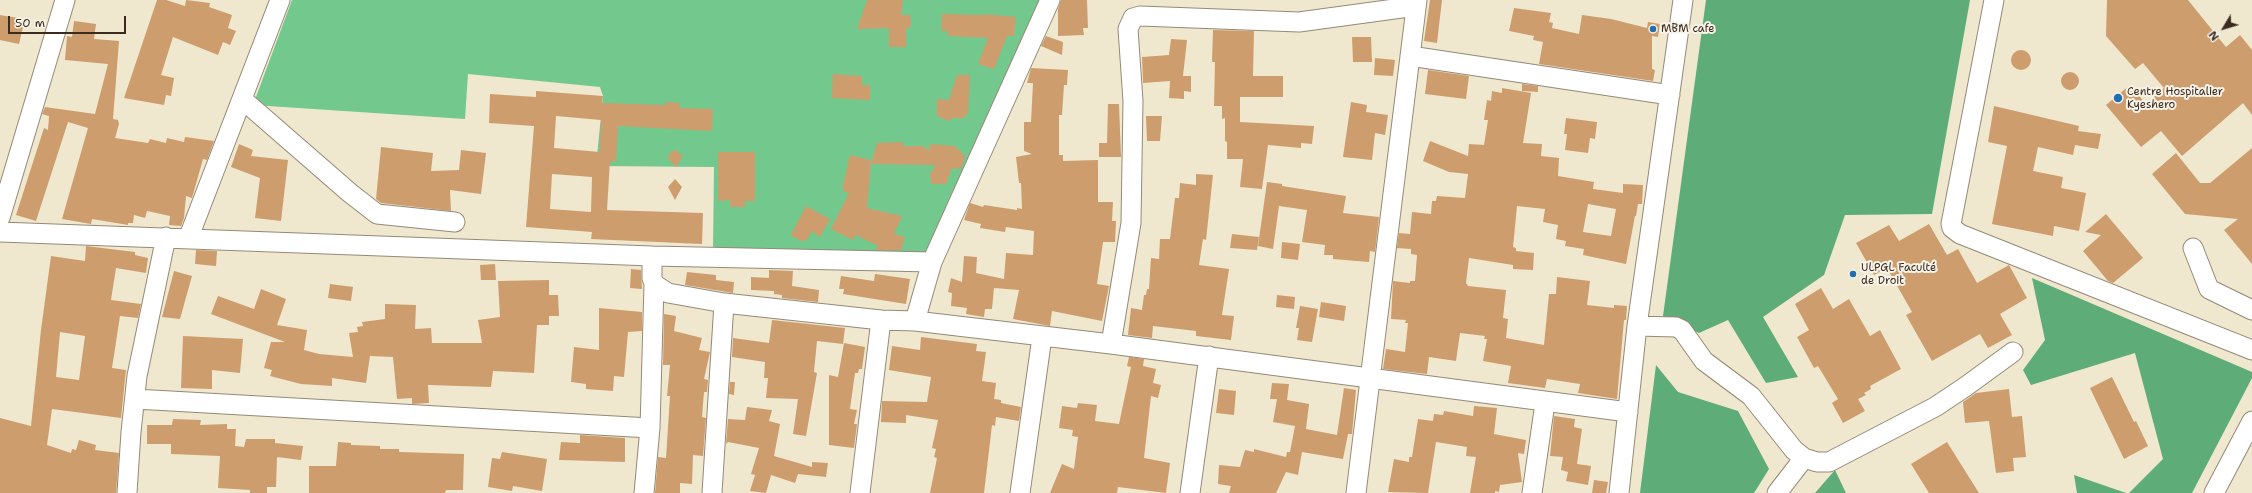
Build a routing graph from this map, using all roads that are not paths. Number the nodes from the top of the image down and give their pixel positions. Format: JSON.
{"nodes":[{"id":1,"x":65,"y":0,"type":"edge"},
{"id":2,"x":280,"y":0,"type":"edge"},
{"id":3,"x":1050,"y":0,"type":"edge"},
{"id":4,"x":1683,"y":0,"type":"edge"},
{"id":5,"x":1994,"y":0,"type":"edge"},
{"id":6,"x":1416,"y":3,"type":"edge"},
{"id":7,"x":1410,"y":56,"type":"junction"},
{"id":8,"x":1670,"y":95,"type":"junction"},
{"id":9,"x":242,"y":99,"type":"junction"},
{"id":10,"x":0,"y":218,"type":"edge"},
{"id":11,"x":455,"y":222,"type":"dead end"},
{"id":12,"x":0,"y":232,"type":"edge"},
{"id":13,"x":166,"y":237,"type":"junction"},
{"id":14,"x":188,"y":239,"type":"junction"},
{"id":15,"x":2193,"y":248,"type":"dead end"},
{"id":16,"x":652,"y":256,"type":"junction"},
{"id":17,"x":932,"y":262,"type":"junction"},
{"id":18,"x":654,"y":284,"type":"junction"},
{"id":19,"x":724,"y":303,"type":"junction"},
{"id":20,"x":2252,"y":310,"type":"edge"},
{"id":21,"x":881,"y":320,"type":"junction"},
{"id":22,"x":915,"y":321,"type":"junction"},
{"id":23,"x":1637,"y":326,"type":"junction"},
{"id":24,"x":1042,"y":337,"type":"junction"},
{"id":25,"x":1111,"y":344,"type":"junction"},
{"id":26,"x":2252,"y":350,"type":"edge"},
{"id":27,"x":2013,"y":352,"type":"dead end"},
{"id":28,"x":1209,"y":356,"type":"junction"},
{"id":29,"x":1369,"y":379,"type":"junction"},
{"id":30,"x":135,"y":399,"type":"junction"},
{"id":31,"x":1545,"y":403,"type":"junction"},
{"id":32,"x":1628,"y":412,"type":"junction"},
{"id":33,"x":2252,"y":421,"type":"edge"},
{"id":34,"x":650,"y":428,"type":"junction"},
{"id":35,"x":1804,"y":458,"type":"junction"},
{"id":36,"x":127,"y":493,"type":"edge"},
{"id":37,"x":644,"y":493,"type":"edge"},
{"id":38,"x":712,"y":493,"type":"edge"},
{"id":39,"x":860,"y":493,"type":"edge"},
{"id":40,"x":1020,"y":493,"type":"edge"},
{"id":41,"x":1190,"y":493,"type":"edge"},
{"id":42,"x":1356,"y":493,"type":"edge"},
{"id":43,"x":1532,"y":493,"type":"edge"},
{"id":44,"x":1619,"y":493,"type":"edge"},
{"id":45,"x":1777,"y":493,"type":"edge"},
{"id":46,"x":2214,"y":493,"type":"edge"}],
"edges":[{"from":1,"to":10,"type":"street"},
{"from":2,"to":9,"type":"street"},
{"from":3,"to":17,"type":"street"},
{"from":4,"to":8,"type":"street"},
{"from":5,"to":26,"type":"street"},
{"from":6,"to":7,"type":"street"},
{"from":6,"to":25,"type":"street"},
{"from":7,"to":8,"type":"street"},
{"from":7,"to":29,"type":"street"},
{"from":8,"to":23,"type":"street"},
{"from":9,"to":11,"type":"street"},
{"from":9,"to":14,"type":"street"},
{"from":12,"to":13,"type":"street"},
{"from":13,"to":14,"type":"street"},
{"from":13,"to":30,"type":"street"},
{"from":14,"to":16,"type":"street"},
{"from":15,"to":20,"type":"street"},
{"from":16,"to":17,"type":"street"},
{"from":16,"to":18,"type":"street"},
{"from":17,"to":22,"type":"street"},
{"from":18,"to":19,"type":"street"},
{"from":18,"to":34,"type":"street"},
{"from":19,"to":21,"type":"street"},
{"from":19,"to":38,"type":"street"},
{"from":21,"to":22,"type":"street"},
{"from":21,"to":39,"type":"street"},
{"from":22,"to":24,"type":"street"},
{"from":23,"to":32,"type":"street"},
{"from":23,"to":35,"type":"street"},
{"from":24,"to":25,"type":"street"},
{"from":24,"to":40,"type":"street"},
{"from":25,"to":28,"type":"street"},
{"from":27,"to":35,"type":"street"},
{"from":28,"to":29,"type":"street"},
{"from":28,"to":41,"type":"street"},
{"from":29,"to":31,"type":"street"},
{"from":29,"to":42,"type":"street"},
{"from":30,"to":34,"type":"street"},
{"from":30,"to":36,"type":"street"},
{"from":31,"to":32,"type":"street"},
{"from":31,"to":43,"type":"street"},
{"from":32,"to":44,"type":"street"},
{"from":33,"to":46,"type":"street"},
{"from":34,"to":37,"type":"street"},
{"from":35,"to":45,"type":"street"}]}
